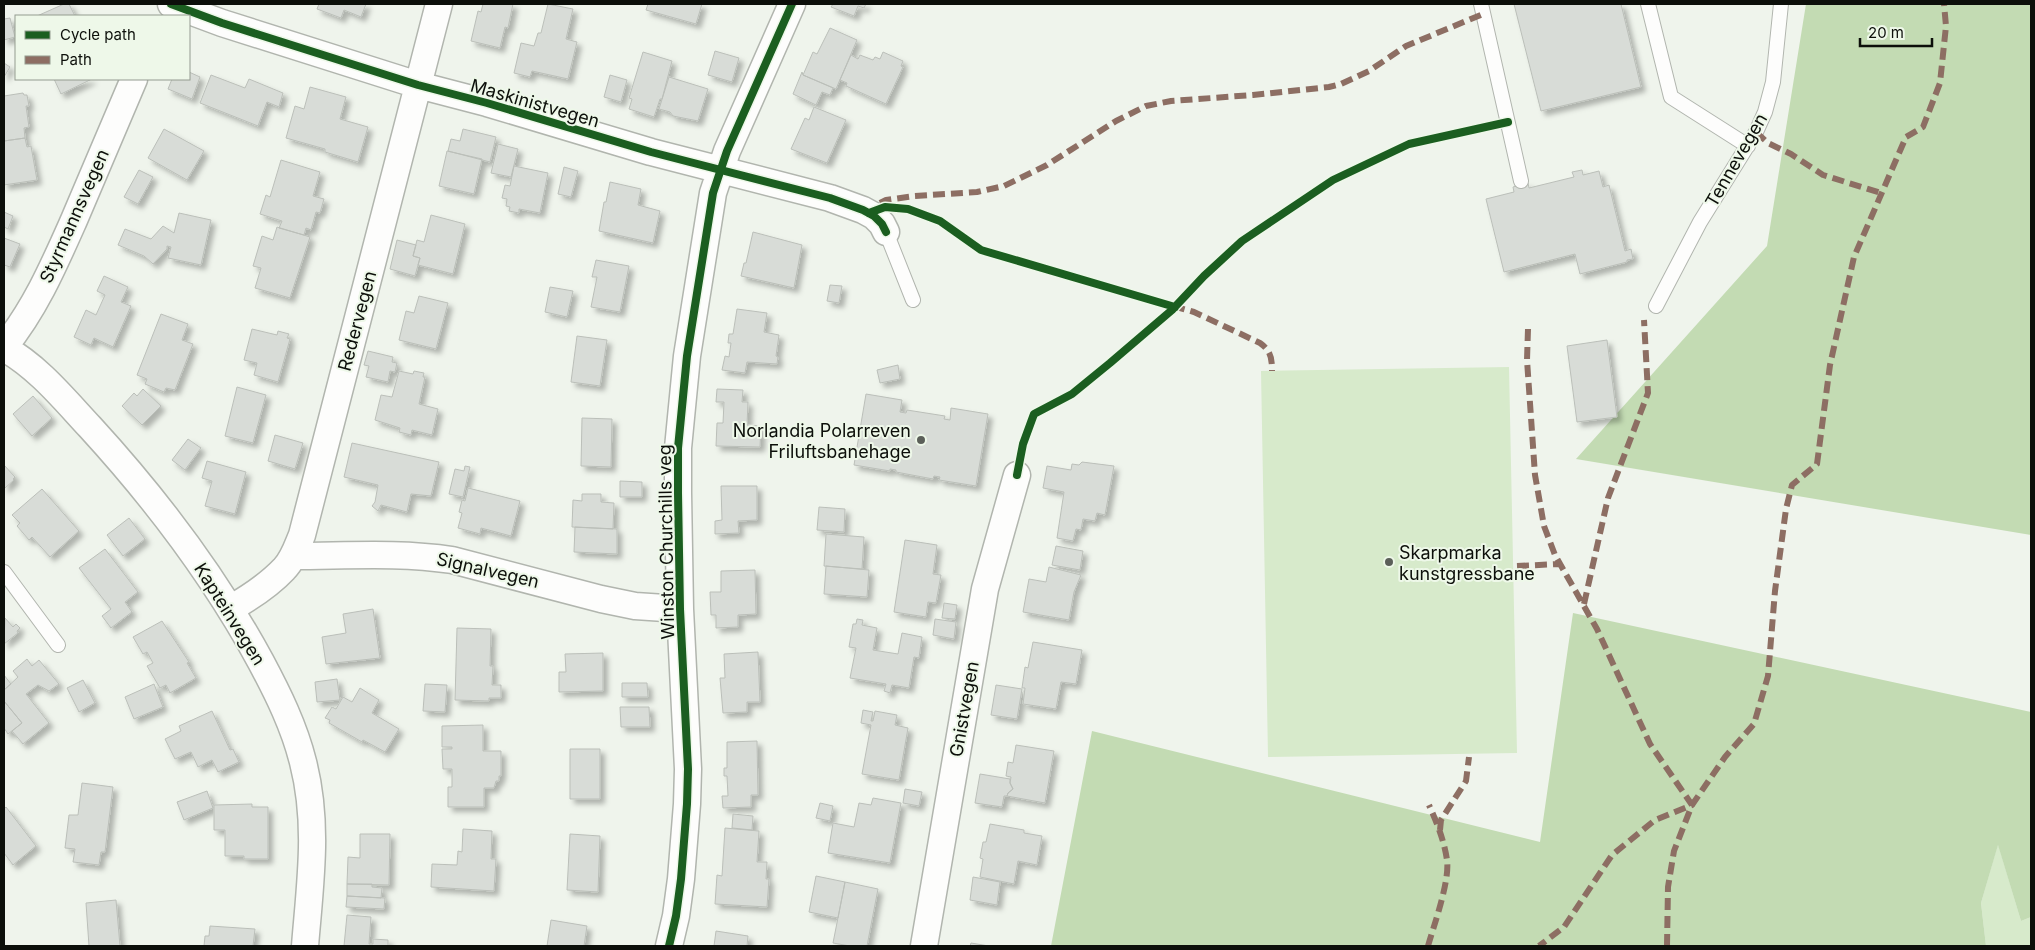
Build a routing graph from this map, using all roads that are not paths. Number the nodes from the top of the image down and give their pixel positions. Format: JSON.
{"nodes":[{"id":1,"x":171,"y":4,"type":"edge"},
{"id":2,"x":439,"y":4,"type":"edge"},
{"id":3,"x":792,"y":4,"type":"edge"},
{"id":4,"x":1481,"y":4,"type":"edge"},
{"id":5,"x":1648,"y":4,"type":"edge"},
{"id":6,"x":1781,"y":4,"type":"edge"},
{"id":7,"x":134,"y":80,"type":"edge"},
{"id":8,"x":418,"y":85,"type":"junction"},
{"id":9,"x":1748,"y":146,"type":"junction"},
{"id":10,"x":721,"y":170,"type":"junction"},
{"id":11,"x":1521,"y":182,"type":"dead end"},
{"id":12,"x":886,"y":232,"type":"joint"},
{"id":13,"x":913,"y":300,"type":"dead end"},
{"id":14,"x":1656,"y":306,"type":"dead end"},
{"id":15,"x":4,"y":347,"type":"edge"},
{"id":16,"x":1017,"y":476,"type":"dead end"},
{"id":17,"x":293,"y":556,"type":"junction"},
{"id":18,"x":4,"y":572,"type":"edge"},
{"id":19,"x":230,"y":608,"type":"junction"},
{"id":20,"x":680,"y":609,"type":"junction"},
{"id":21,"x":58,"y":645,"type":"dead end"},
{"id":22,"x":305,"y":946,"type":"edge"},
{"id":23,"x":669,"y":946,"type":"edge"},
{"id":24,"x":924,"y":946,"type":"edge"}],
"edges":[{"from":1,"to":8,"type":"street","name":"Maskinistvegen"},
{"from":2,"to":8,"type":"street","name":"Redervegen"},
{"from":3,"to":10,"type":"street","name":"Winston Churchills veg"},
{"from":4,"to":11,"type":"lane"},
{"from":5,"to":9,"type":"lane"},
{"from":6,"to":9,"type":"lane","name":"Tennevegen"},
{"from":7,"to":15,"type":"street","name":"Styrmannsvegen"},
{"from":8,"to":10,"type":"street","name":"Maskinistvegen"},
{"from":8,"to":17,"type":"street","name":"Redervegen"},
{"from":9,"to":14,"type":"lane","name":"Tennevegen"},
{"from":10,"to":12,"type":"street","name":"Maskinistvegen"},
{"from":10,"to":20,"type":"street","name":"Winston Churchills veg"},
{"from":12,"to":13,"type":"lane"},
{"from":15,"to":19,"type":"street","name":"Kapteinvegen"},
{"from":16,"to":24,"type":"street","name":"Gnistvegen"},
{"from":17,"to":19,"type":"street","name":"Redervegen"},
{"from":17,"to":20,"type":"street","name":"Signalvegen"},
{"from":18,"to":21,"type":"lane"},
{"from":19,"to":22,"type":"street","name":"Kapteinvegen"},
{"from":20,"to":23,"type":"street","name":"Winston Churchills veg"}]}
